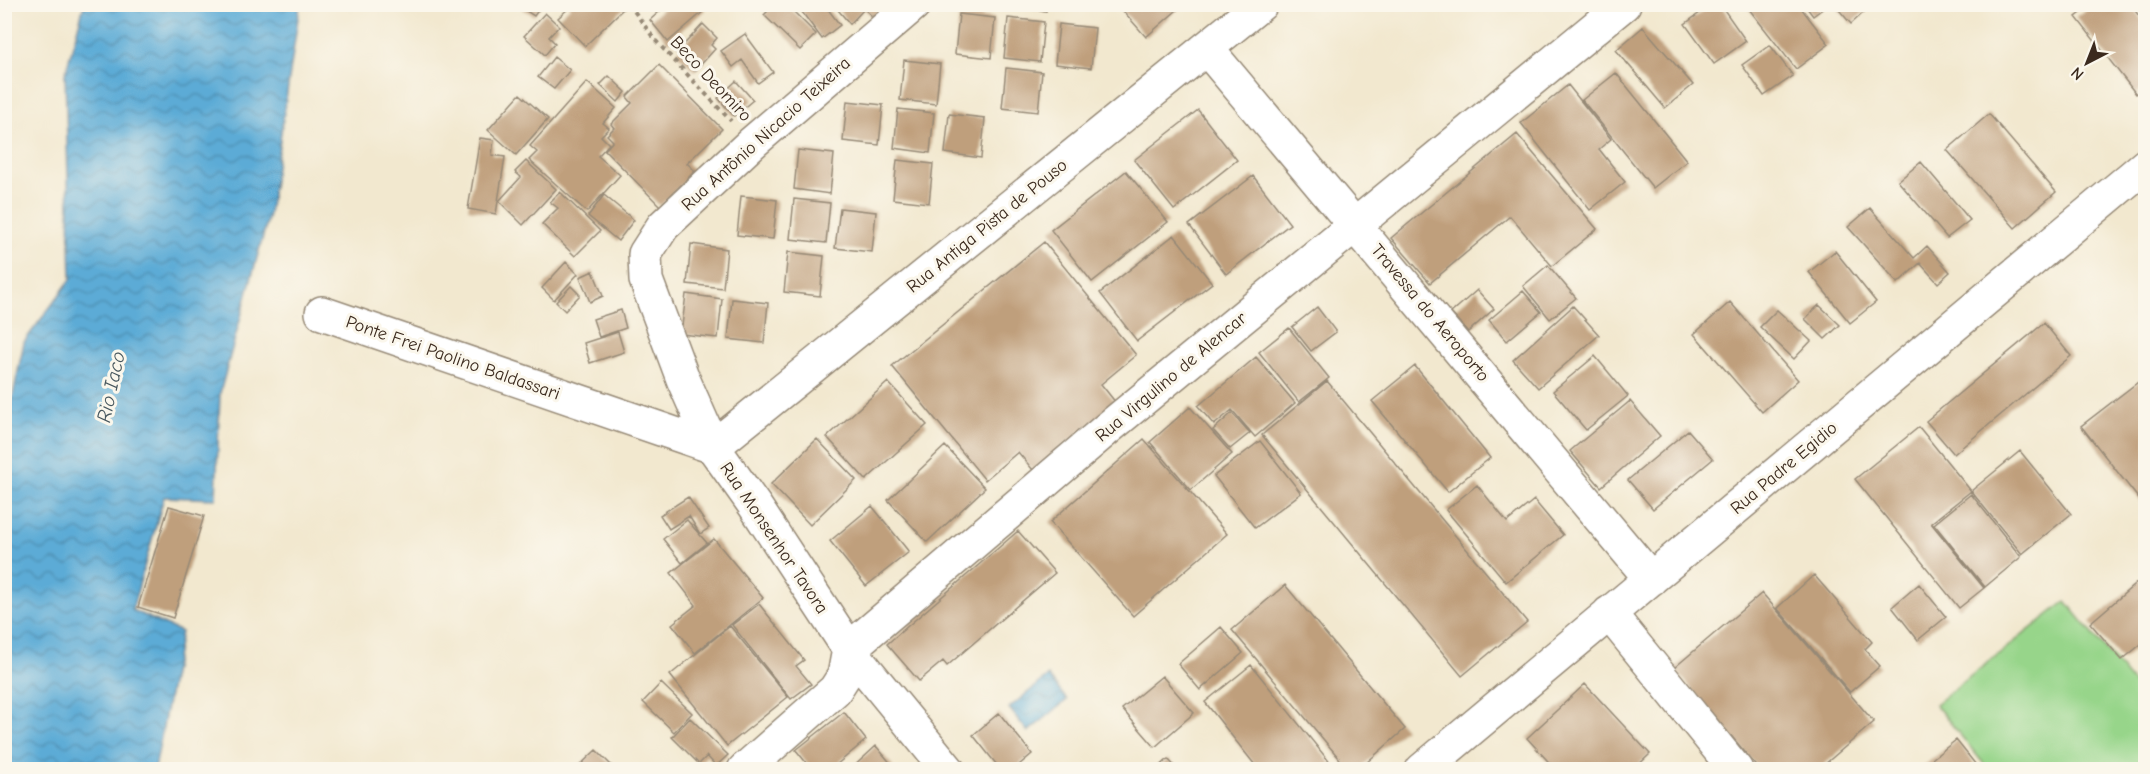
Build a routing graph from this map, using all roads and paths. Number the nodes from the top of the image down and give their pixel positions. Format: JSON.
{"nodes":[{"id":1,"x":629,"y":4,"type":"edge"},
{"id":2,"x":914,"y":4,"type":"edge"},
{"id":3,"x":1260,"y":4,"type":"edge"},
{"id":4,"x":1624,"y":4,"type":"edge"},
{"id":5,"x":1207,"y":49,"type":"junction"},
{"id":6,"x":752,"y":143,"type":"junction"},
{"id":7,"x":2145,"y":165,"type":"edge"},
{"id":8,"x":1356,"y":224,"type":"junction"},
{"id":9,"x":646,"y":279,"type":"joint"},
{"id":10,"x":322,"y":313,"type":"dead end"},
{"id":11,"x":713,"y":447,"type":"junction"},
{"id":12,"x":1651,"y":579,"type":"junction"},
{"id":13,"x":1609,"y":613,"type":"junction"},
{"id":14,"x":849,"y":649,"type":"junction"},
{"id":15,"x":744,"y":770,"type":"edge"},
{"id":16,"x":948,"y":770,"type":"edge"},
{"id":17,"x":1422,"y":770,"type":"edge"},
{"id":18,"x":1736,"y":770,"type":"edge"}],
"edges":[{"from":1,"to":6,"type":"path","name":"Beco Deomiro"},
{"from":2,"to":6,"type":"street","name":"Rua Antônio Nicacio Teixeira"},
{"from":3,"to":5,"type":"street","name":"Rua Antiga Pista de Pouso"},
{"from":4,"to":8,"type":"street","name":"Rua Virgulino de Alencar"},
{"from":5,"to":8,"type":"street","name":"Travessa do Aeroporto"},
{"from":5,"to":11,"type":"street","name":"Rua Antiga Pista de Pouso"},
{"from":6,"to":9,"type":"street","name":"Rua Antônio Nicacio Teixeira"},
{"from":7,"to":12,"type":"street","name":"Rua Padre Egidio"},
{"from":8,"to":12,"type":"street","name":"Travessa do Aeroporto"},
{"from":8,"to":14,"type":"street","name":"Rua Virgulino de Alencar"},
{"from":9,"to":11,"type":"street","name":"Rua Monsenhor Tavora"},
{"from":10,"to":11,"type":"street","name":"Ponte Frei Paolino Baldassari"},
{"from":11,"to":14,"type":"street","name":"Rua Monsenhor Tavora"},
{"from":12,"to":13,"type":"street","name":"Rua Padre Egidio"},
{"from":13,"to":17,"type":"street","name":"Rua Padre Egidio"},
{"from":13,"to":18,"type":"street"},
{"from":14,"to":15,"type":"street"},
{"from":14,"to":16,"type":"street","name":"Rua Monsenhor Tavora"}]}
